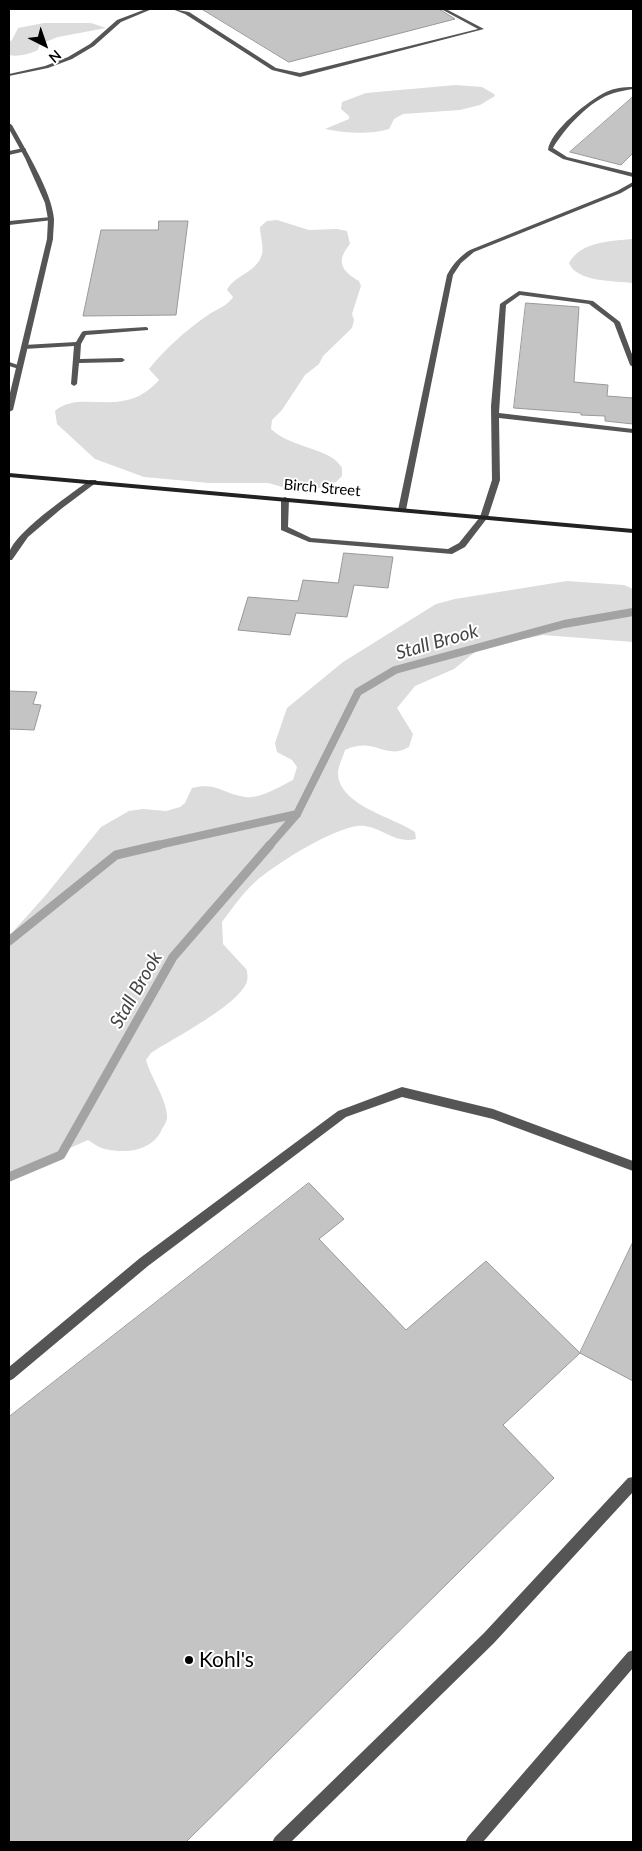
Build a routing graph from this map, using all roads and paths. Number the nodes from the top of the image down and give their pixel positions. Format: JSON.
{"nodes":[{"id":1,"x":150,"y":9,"type":"edge"},
{"id":2,"x":174,"y":9,"type":"edge"},
{"id":3,"x":443,"y":9,"type":"edge"},
{"id":4,"x":9,"y":75,"type":"edge"},
{"id":5,"x":633,"y":88,"type":"edge"},
{"id":6,"x":9,"y":125,"type":"edge"},
{"id":7,"x":24,"y":150,"type":"junction"},
{"id":8,"x":9,"y":153,"type":"edge"},
{"id":9,"x":633,"y":175,"type":"edge"},
{"id":10,"x":633,"y":184,"type":"edge"},
{"id":11,"x":51,"y":219,"type":"junction"},
{"id":12,"x":9,"y":223,"type":"edge"},
{"id":13,"x":146,"y":329,"type":"dead end"},
{"id":14,"x":78,"y":344,"type":"junction"},
{"id":15,"x":24,"y":347,"type":"junction"},
{"id":16,"x":122,"y":360,"type":"dead end"},
{"id":17,"x":77,"y":361,"type":"junction"},
{"id":18,"x":9,"y":364,"type":"edge"},
{"id":19,"x":633,"y":365,"type":"edge"},
{"id":20,"x":19,"y":366,"type":"junction"},
{"id":21,"x":74,"y":384,"type":"dead end"},
{"id":22,"x":9,"y":410,"type":"edge"},
{"id":23,"x":495,"y":415,"type":"junction"},
{"id":24,"x":633,"y":432,"type":"edge"},
{"id":25,"x":9,"y":475,"type":"edge"},
{"id":26,"x":93,"y":482,"type":"junction"},
{"id":27,"x":285,"y":498,"type":"junction"},
{"id":28,"x":402,"y":510,"type":"junction"},
{"id":29,"x":484,"y":517,"type":"junction"},
{"id":30,"x":633,"y":531,"type":"edge"},
{"id":31,"x":9,"y":558,"type":"edge"},
{"id":32,"x":633,"y":1166,"type":"edge"},
{"id":33,"x":9,"y":1376,"type":"edge"},
{"id":34,"x":633,"y":1483,"type":"edge"},
{"id":35,"x":633,"y":1657,"type":"edge"},
{"id":36,"x":280,"y":1842,"type":"edge"},
{"id":37,"x":473,"y":1842,"type":"edge"}],
"edges":[{"from":1,"to":4,"type":"street"},
{"from":2,"to":3,"type":"street"},
{"from":5,"to":9,"type":"street"},
{"from":6,"to":7,"type":"street"},
{"from":7,"to":8,"type":"street"},
{"from":7,"to":11,"type":"street"},
{"from":10,"to":28,"type":"street"},
{"from":11,"to":12,"type":"street"},
{"from":11,"to":15,"type":"street"},
{"from":13,"to":14,"type":"street"},
{"from":14,"to":15,"type":"street"},
{"from":14,"to":17,"type":"street"},
{"from":15,"to":20,"type":"street"},
{"from":16,"to":17,"type":"street"},
{"from":17,"to":21,"type":"street"},
{"from":18,"to":20,"type":"street"},
{"from":19,"to":23,"type":"street"},
{"from":20,"to":22,"type":"street"},
{"from":23,"to":24,"type":"street"},
{"from":23,"to":29,"type":"street"},
{"from":25,"to":26,"type":"street","name":"Birch Street"},
{"from":26,"to":27,"type":"street","name":"Birch Street"},
{"from":26,"to":31,"type":"street"},
{"from":27,"to":28,"type":"street","name":"Birch Street"},
{"from":27,"to":29,"type":"street"},
{"from":28,"to":29,"type":"street","name":"Birch Street"},
{"from":29,"to":30,"type":"street","name":"Birch Street"},
{"from":32,"to":33,"type":"street"},
{"from":34,"to":36,"type":"street"},
{"from":35,"to":37,"type":"street"}]}
